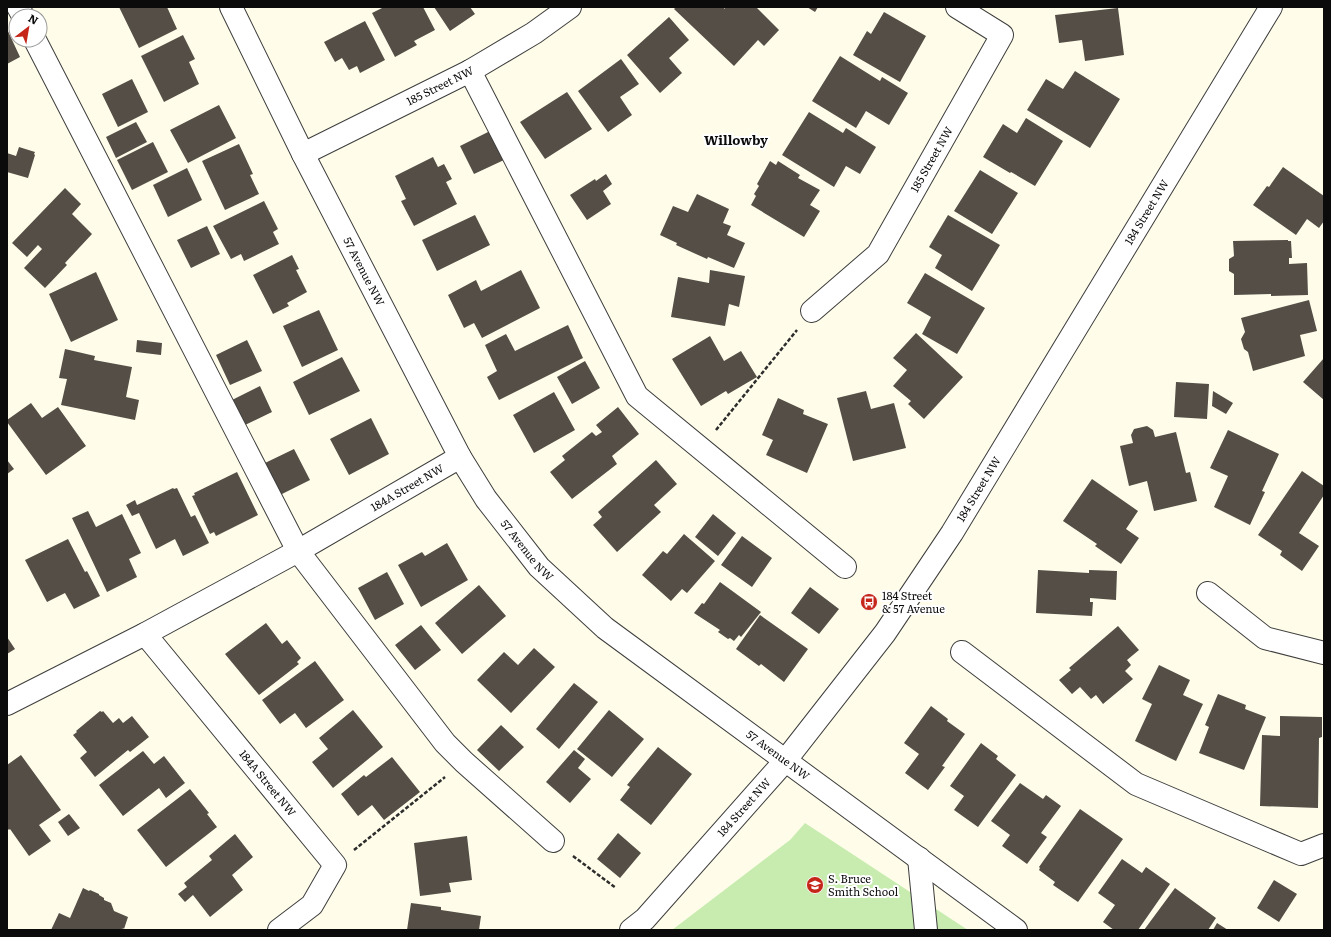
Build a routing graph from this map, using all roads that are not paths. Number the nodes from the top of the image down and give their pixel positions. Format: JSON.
{"nodes":[{"id":1,"x":232,"y":7,"type":"edge"},
{"id":2,"x":570,"y":7,"type":"edge"},
{"id":3,"x":957,"y":7,"type":"edge"},
{"id":4,"x":1271,"y":7,"type":"edge"},
{"id":5,"x":39,"y":48,"type":"edge"},
{"id":6,"x":470,"y":71,"type":"junction"},
{"id":7,"x":303,"y":154,"type":"junction"},
{"id":8,"x":812,"y":311,"type":"road end"},
{"id":9,"x":460,"y":457,"type":"junction"},
{"id":10,"x":298,"y":551,"type":"junction"},
{"id":11,"x":845,"y":567,"type":"dead end"},
{"id":12,"x":1208,"y":593,"type":"dead end"},
{"id":13,"x":145,"y":634,"type":"junction"},
{"id":14,"x":962,"y":652,"type":"dead end"},
{"id":15,"x":1324,"y":653,"type":"edge"},
{"id":16,"x":7,"y":704,"type":"edge"},
{"id":17,"x":785,"y":761,"type":"junction"},
{"id":18,"x":553,"y":841,"type":"road end"},
{"id":19,"x":1324,"y":845,"type":"edge"},
{"id":20,"x":919,"y":858,"type":"junction"},
{"id":21,"x":280,"y":930,"type":"edge"},
{"id":22,"x":631,"y":930,"type":"edge"},
{"id":23,"x":926,"y":930,"type":"edge"},
{"id":24,"x":1016,"y":930,"type":"edge"}],
"edges":[{"from":1,"to":7,"type":"street","name":"57 Avenue NW"},
{"from":2,"to":6,"type":"street","name":"185 Street NW"},
{"from":3,"to":8,"type":"street","name":"185 Street NW"},
{"from":4,"to":17,"type":"street","name":"184 Street NW"},
{"from":5,"to":10,"type":"street"},
{"from":6,"to":7,"type":"street","name":"185 Street NW"},
{"from":6,"to":11,"type":"street"},
{"from":7,"to":9,"type":"street","name":"57 Avenue NW"},
{"from":9,"to":10,"type":"street","name":"184A Street NW"},
{"from":9,"to":17,"type":"street","name":"57 Avenue NW"},
{"from":10,"to":13,"type":"street","name":"184A Street NW"},
{"from":10,"to":18,"type":"street"},
{"from":12,"to":15,"type":"street"},
{"from":13,"to":16,"type":"street","name":"184A Street NW"},
{"from":13,"to":21,"type":"street","name":"184A Street NW"},
{"from":14,"to":19,"type":"street"},
{"from":17,"to":20,"type":"street","name":"57 Avenue NW"},
{"from":17,"to":22,"type":"street","name":"184 Street NW"},
{"from":20,"to":23,"type":"street"},
{"from":20,"to":24,"type":"street","name":"57 Avenue NW"}]}
